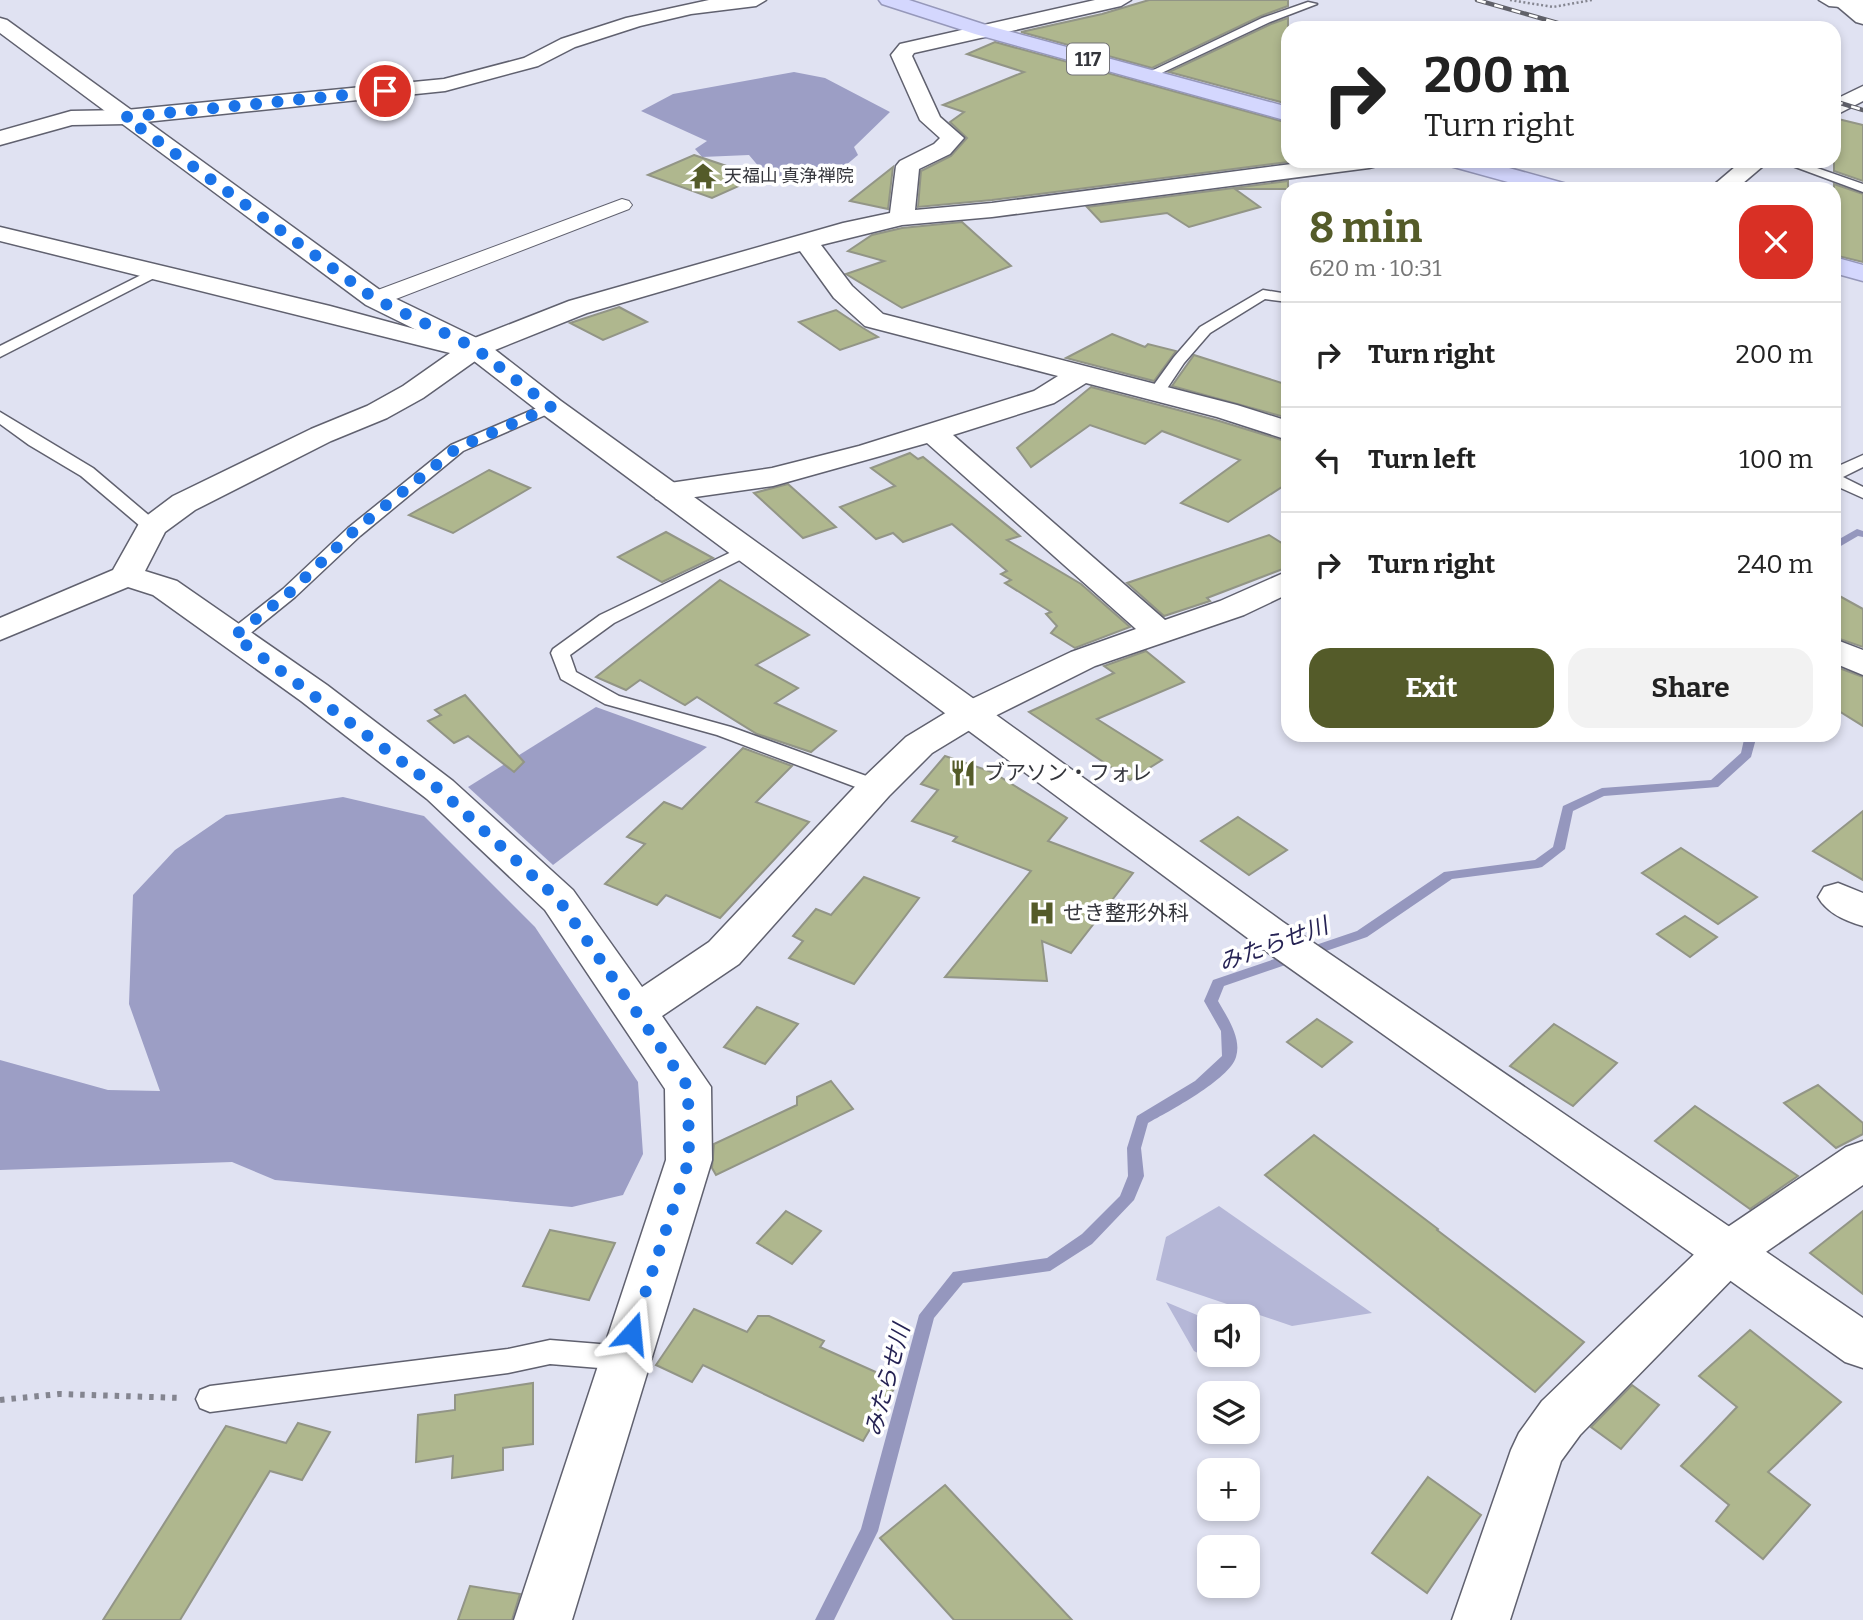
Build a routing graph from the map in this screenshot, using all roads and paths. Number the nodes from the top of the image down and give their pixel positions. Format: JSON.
{"nodes":[{"id":1,"x":756,"y":0,"type":"edge"},
{"id":2,"x":889,"y":0,"type":"edge"},
{"id":3,"x":1121,"y":0,"type":"edge"},
{"id":4,"x":1510,"y":0,"type":"edge"},
{"id":5,"x":1592,"y":0,"type":"edge"},
{"id":6,"x":1829,"y":0,"type":"edge"},
{"id":7,"x":1840,"y":0,"type":"edge"},
{"id":8,"x":1863,"y":3,"type":"edge"},
{"id":9,"x":1312,"y":4,"type":"dead end"},
{"id":10,"x":1863,"y":18,"type":"edge"},
{"id":11,"x":0,"y":24,"type":"edge"},
{"id":12,"x":982,"y":30,"type":"junction"},
{"id":13,"x":1149,"y":75,"type":"junction"},
{"id":14,"x":1863,"y":92,"type":"edge"},
{"id":15,"x":1841,"y":105,"type":"edge"},
{"id":16,"x":1281,"y":112,"type":"edge"},
{"id":17,"x":125,"y":117,"type":"junction"},
{"id":18,"x":0,"y":138,"type":"edge"},
{"id":19,"x":1315,"y":168,"type":"edge"},
{"id":20,"x":1483,"y":168,"type":"edge"},
{"id":21,"x":1748,"y":168,"type":"edge"},
{"id":22,"x":1805,"y":168,"type":"edge"},
{"id":23,"x":1534,"y":182,"type":"edge"},
{"id":24,"x":1730,"y":182,"type":"edge"},
{"id":25,"x":1863,"y":188,"type":"edge"},
{"id":26,"x":622,"y":205,"type":"dead end"},
{"id":27,"x":902,"y":218,"type":"junction"},
{"id":28,"x":0,"y":234,"type":"edge"},
{"id":29,"x":806,"y":242,"type":"junction"},
{"id":30,"x":1841,"y":267,"type":"edge"},
{"id":31,"x":155,"y":272,"type":"junction"},
{"id":32,"x":1863,"y":273,"type":"edge"},
{"id":33,"x":1281,"y":297,"type":"edge"},
{"id":34,"x":375,"y":299,"type":"junction"},
{"id":35,"x":330,"y":314,"type":"junction"},
{"id":36,"x":475,"y":348,"type":"junction"},
{"id":37,"x":0,"y":352,"type":"edge"},
{"id":38,"x":1081,"y":374,"type":"junction"},
{"id":39,"x":1156,"y":393,"type":"junction"},
{"id":40,"x":551,"y":407,"type":"junction"},
{"id":41,"x":0,"y":417,"type":"edge"},
{"id":42,"x":1281,"y":429,"type":"edge"},
{"id":43,"x":932,"y":432,"type":"junction"},
{"id":44,"x":1863,"y":460,"type":"edge"},
{"id":45,"x":1841,"y":473,"type":"edge"},
{"id":46,"x":1841,"y":481,"type":"edge"},
{"id":47,"x":667,"y":492,"type":"junction"},
{"id":48,"x":1863,"y":493,"type":"edge"},
{"id":49,"x":152,"y":527,"type":"junction"},
{"id":50,"x":746,"y":550,"type":"junction"},
{"id":51,"x":126,"y":576,"type":"junction"},
{"id":52,"x":1281,"y":584,"type":"edge"},
{"id":53,"x":0,"y":631,"type":"edge"},
{"id":54,"x":1159,"y":632,"type":"junction"},
{"id":55,"x":234,"y":636,"type":"junction"},
{"id":56,"x":1841,"y":653,"type":"edge"},
{"id":57,"x":1863,"y":664,"type":"edge"},
{"id":58,"x":970,"y":714,"type":"junction"},
{"id":59,"x":876,"y":787,"type":"junction"},
{"id":60,"x":637,"y":1011,"type":"junction"},
{"id":61,"x":1863,"y":1160,"type":"edge"},
{"id":62,"x":1727,"y":1253,"type":"junction"},
{"id":63,"x":1863,"y":1346,"type":"edge"},
{"id":64,"x":624,"y":1358,"type":"junction"},
{"id":65,"x":210,"y":1399,"type":"joint"},
{"id":66,"x":0,"y":1400,"type":"edge"},
{"id":67,"x":543,"y":1620,"type":"edge"},
{"id":68,"x":1481,"y":1620,"type":"edge"}],
"edges":[{"from":1,"to":17,"type":"street"},
{"from":2,"to":12,"type":"highway","number":"117"},
{"from":3,"to":12,"type":"street"},
{"from":4,"to":5,"type":"path"},
{"from":6,"to":7,"type":"street"},
{"from":7,"to":8,"type":"street"},
{"from":7,"to":10,"type":"street"},
{"from":9,"to":13,"type":"lane"},
{"from":11,"to":17,"type":"street"},
{"from":12,"to":13,"type":"highway","number":"117"},
{"from":12,"to":27,"type":"street"},
{"from":13,"to":16,"type":"highway","number":"117"},
{"from":14,"to":15,"type":"street"},
{"from":17,"to":18,"type":"street"},
{"from":17,"to":34,"type":"street"},
{"from":19,"to":27,"type":"street"},
{"from":20,"to":23,"type":"highway"},
{"from":21,"to":24,"type":"street"},
{"from":22,"to":25,"type":"lane"},
{"from":26,"to":34,"type":"street"},
{"from":27,"to":29,"type":"street"},
{"from":28,"to":31,"type":"street"},
{"from":29,"to":36,"type":"street"},
{"from":29,"to":38,"type":"street"},
{"from":30,"to":32,"type":"highway"},
{"from":31,"to":35,"type":"street"},
{"from":31,"to":37,"type":"lane"},
{"from":33,"to":39,"type":"lane"},
{"from":34,"to":35,"type":"street"},
{"from":34,"to":36,"type":"street"},
{"from":35,"to":36,"type":"street"},
{"from":36,"to":40,"type":"street"},
{"from":36,"to":49,"type":"street"},
{"from":38,"to":39,"type":"street"},
{"from":38,"to":43,"type":"street"},
{"from":39,"to":42,"type":"street"},
{"from":40,"to":47,"type":"street"},
{"from":40,"to":55,"type":"lane"},
{"from":41,"to":49,"type":"lane"},
{"from":43,"to":47,"type":"street"},
{"from":43,"to":54,"type":"street"},
{"from":44,"to":45,"type":"lane"},
{"from":46,"to":48,"type":"lane"},
{"from":47,"to":50,"type":"street"},
{"from":49,"to":51,"type":"street"},
{"from":50,"to":58,"type":"street"},
{"from":50,"to":59,"type":"lane"},
{"from":51,"to":53,"type":"street"},
{"from":51,"to":55,"type":"street"},
{"from":52,"to":54,"type":"street"},
{"from":54,"to":58,"type":"street"},
{"from":55,"to":60,"type":"street"},
{"from":56,"to":57,"type":"street"},
{"from":58,"to":59,"type":"street"},
{"from":58,"to":62,"type":"street"},
{"from":59,"to":60,"type":"street"},
{"from":60,"to":64,"type":"street"},
{"from":61,"to":62,"type":"street"},
{"from":62,"to":63,"type":"street"},
{"from":62,"to":68,"type":"street"},
{"from":64,"to":65,"type":"lane"},
{"from":64,"to":67,"type":"street"},
{"from":65,"to":66,"type":"path"}]}
